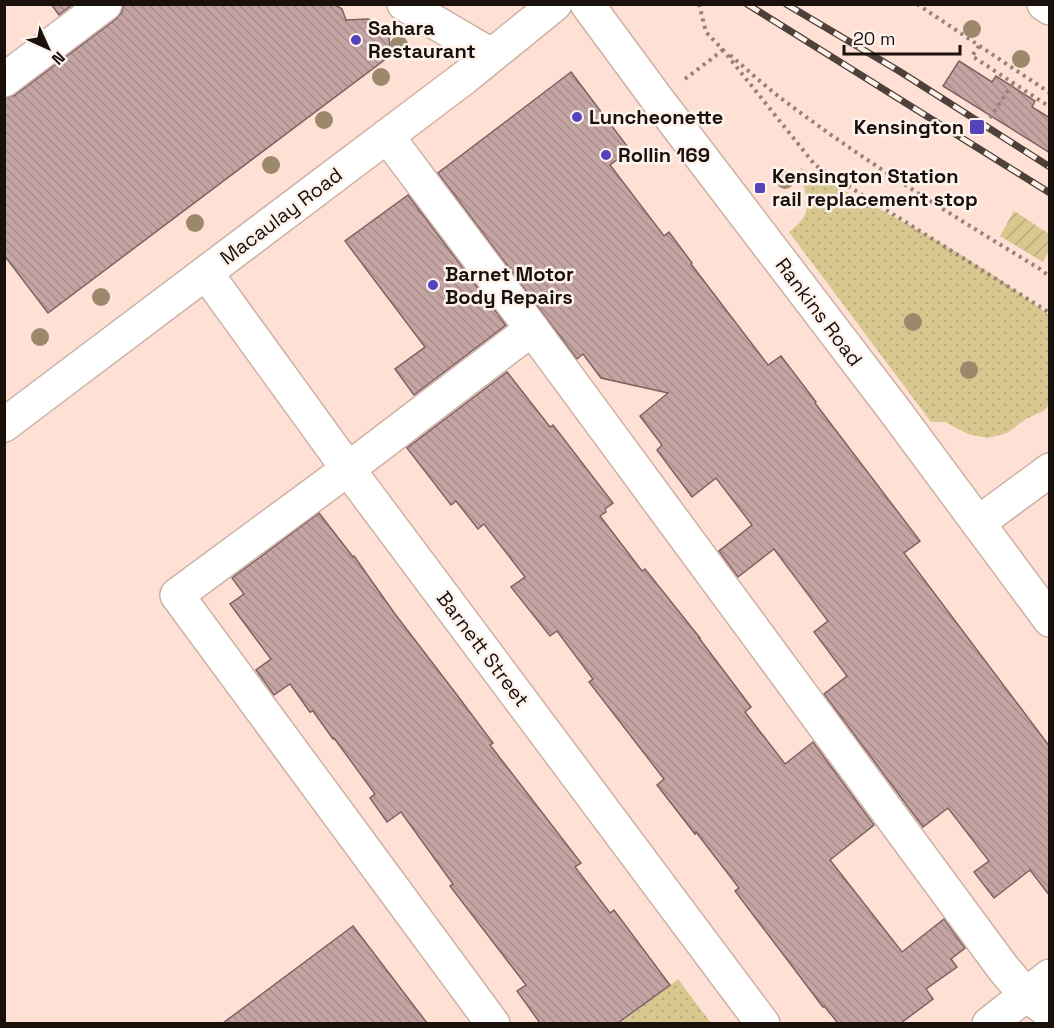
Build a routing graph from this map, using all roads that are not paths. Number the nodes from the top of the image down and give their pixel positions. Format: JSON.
{"nodes":[{"id":1,"x":105,"y":4,"type":"edge"},
{"id":2,"x":404,"y":4,"type":"edge"},
{"id":3,"x":555,"y":4,"type":"edge"},
{"id":4,"x":587,"y":4,"type":"edge"},
{"id":5,"x":1044,"y":4,"type":"edge"},
{"id":6,"x":1050,"y":8,"type":"edge"},
{"id":7,"x":491,"y":55,"type":"junction"},
{"id":8,"x":4,"y":80,"type":"edge"},
{"id":9,"x":387,"y":136,"type":"junction"},
{"id":10,"x":206,"y":273,"type":"junction"},
{"id":11,"x":532,"y":329,"type":"junction"},
{"id":12,"x":4,"y":425,"type":"edge"},
{"id":13,"x":348,"y":469,"type":"junction"},
{"id":14,"x":1050,"y":470,"type":"edge"},
{"id":15,"x":978,"y":523,"type":"junction"},
{"id":16,"x":1050,"y":620,"type":"edge"},
{"id":17,"x":1042,"y":994,"type":"edge"},
{"id":18,"x":493,"y":1023,"type":"edge"},
{"id":19,"x":763,"y":1023,"type":"edge"},
{"id":20,"x":989,"y":1023,"type":"edge"}],
"edges":[{"from":1,"to":8,"type":"street"},
{"from":2,"to":7,"type":"street"},
{"from":3,"to":7,"type":"street","name":"Macaulay Road"},
{"from":4,"to":15,"type":"street","name":"Rankins Road"},
{"from":5,"to":6,"type":"street"},
{"from":7,"to":9,"type":"street","name":"Macaulay Road"},
{"from":9,"to":10,"type":"street","name":"Macaulay Road"},
{"from":9,"to":11,"type":"street"},
{"from":10,"to":12,"type":"street","name":"Macaulay Road"},
{"from":10,"to":13,"type":"street","name":"Barnett Street"},
{"from":11,"to":13,"type":"street"},
{"from":11,"to":17,"type":"street"},
{"from":13,"to":18,"type":"street"},
{"from":13,"to":19,"type":"street","name":"Barnett Street"},
{"from":14,"to":15,"type":"street"},
{"from":15,"to":16,"type":"street","name":"Rankins Road"},
{"from":17,"to":20,"type":"street"}]}
